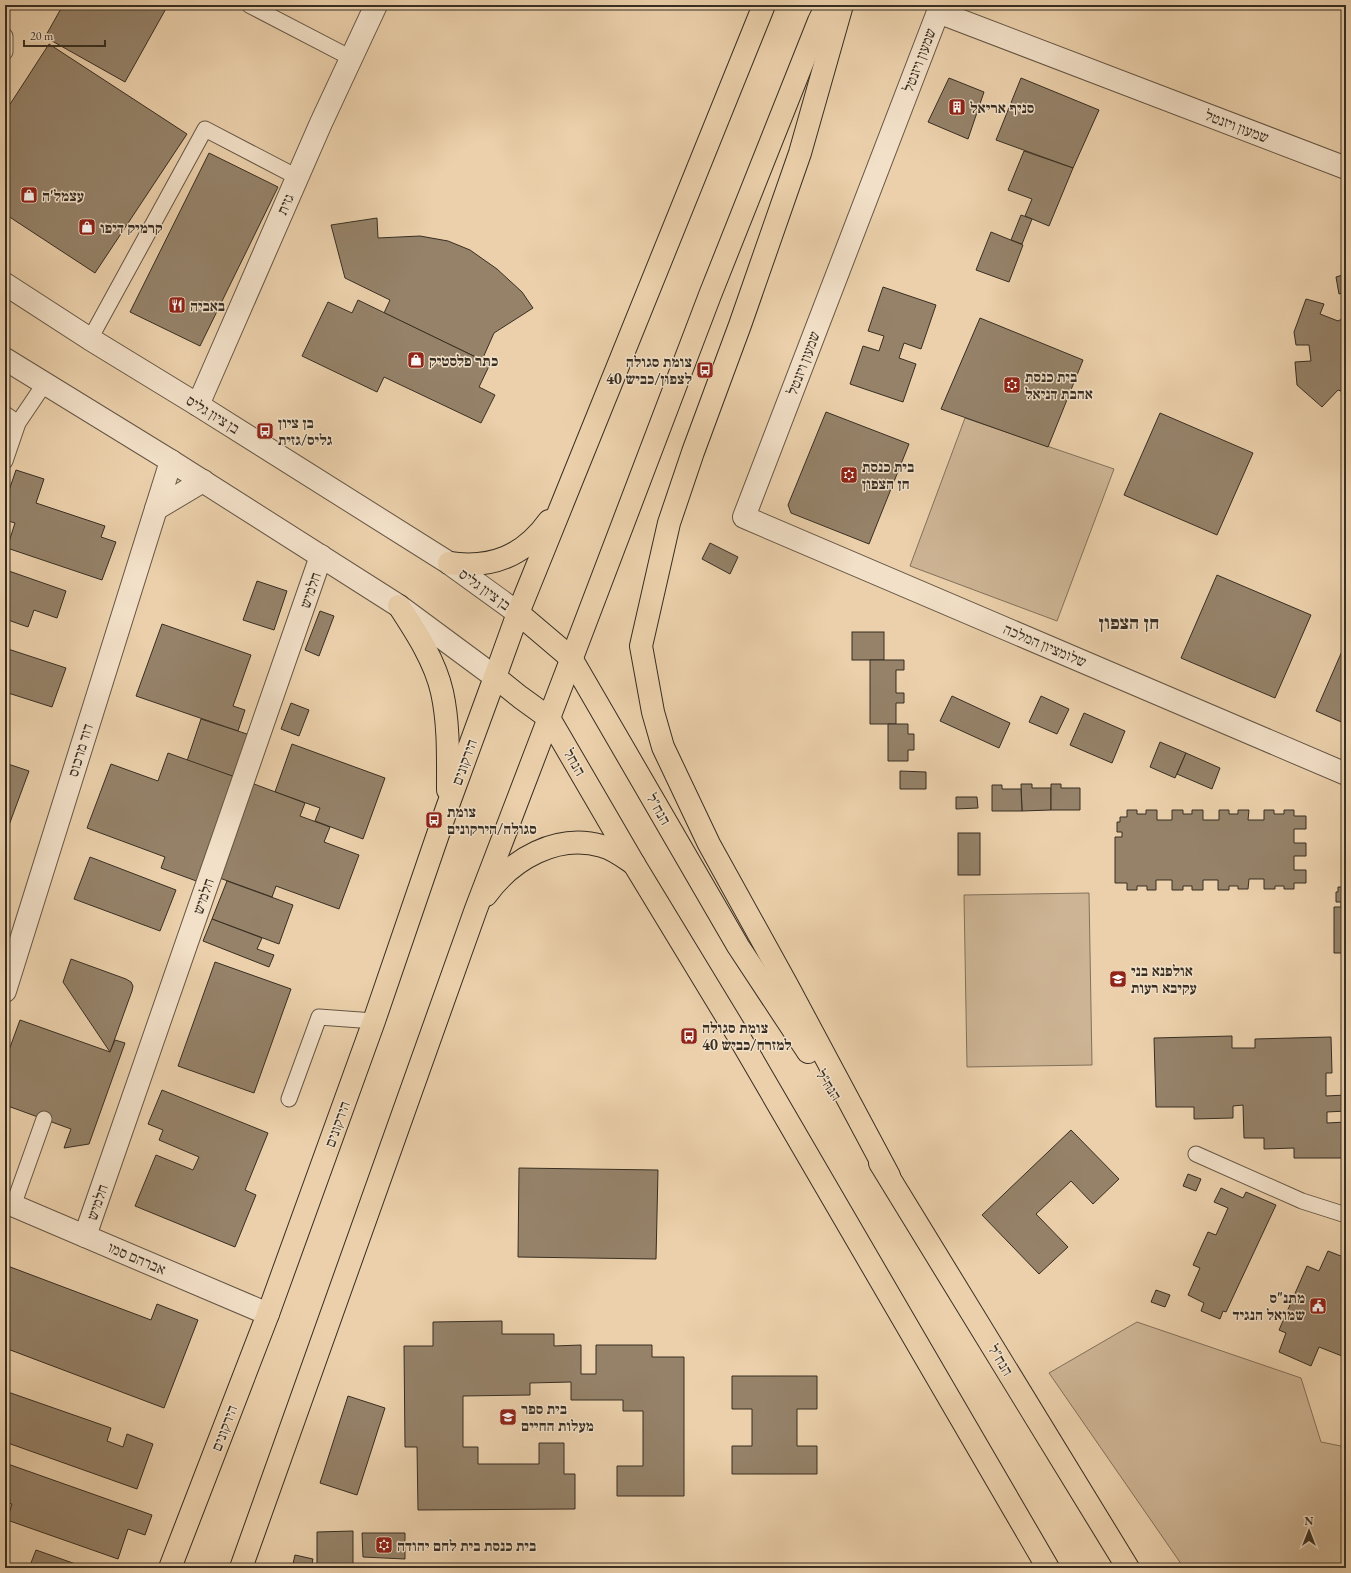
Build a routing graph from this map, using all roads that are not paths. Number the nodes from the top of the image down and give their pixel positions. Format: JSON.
{"nodes":[{"id":1,"x":249,"y":5,"type":"edge"},
{"id":2,"x":376,"y":5,"type":"edge"},
{"id":3,"x":764,"y":5,"type":"edge"},
{"id":4,"x":827,"y":5,"type":"edge"},
{"id":5,"x":842,"y":5,"type":"edge"},
{"id":6,"x":5,"y":36,"type":"edge"},
{"id":7,"x":5,"y":52,"type":"edge"},
{"id":8,"x":351,"y":58,"type":"junction"},
{"id":9,"x":1346,"y":168,"type":"edge"},
{"id":10,"x":297,"y":177,"type":"junction"},
{"id":11,"x":5,"y":284,"type":"edge"},
{"id":12,"x":90,"y":339,"type":"junction"},
{"id":13,"x":5,"y":359,"type":"edge"},
{"id":14,"x":45,"y":383,"type":"junction"},
{"id":15,"x":198,"y":405,"type":"junction"},
{"id":16,"x":5,"y":414,"type":"edge"},
{"id":17,"x":18,"y":423,"type":"junction"},
{"id":18,"x":170,"y":461,"type":"junction"},
{"id":19,"x":5,"y":462,"type":"edge"},
{"id":20,"x":203,"y":481,"type":"junction"},
{"id":21,"x":562,"y":502,"type":"junction"},
{"id":22,"x":156,"y":509,"type":"junction"},
{"id":23,"x":744,"y":517,"type":"joint"},
{"id":24,"x":322,"y":556,"type":"junction"},
{"id":25,"x":450,"y":563,"type":"junction"},
{"id":26,"x":399,"y":606,"type":"junction"},
{"id":27,"x":518,"y":613,"type":"junction"},
{"id":28,"x":571,"y":658,"type":"junction"},
{"id":29,"x":496,"y":677,"type":"junction"},
{"id":30,"x":549,"y":718,"type":"junction"},
{"id":31,"x":1346,"y":774,"type":"edge"},
{"id":32,"x":447,"y":808,"type":"junction"},
{"id":33,"x":634,"y":864,"type":"junction"},
{"id":34,"x":476,"y":909,"type":"junction"},
{"id":35,"x":5,"y":991,"type":"edge"},
{"id":36,"x":374,"y":1021,"type":"junction"},
{"id":37,"x":288,"y":1099,"type":"dead end"},
{"id":38,"x":44,"y":1119,"type":"dead end"},
{"id":39,"x":1196,"y":1154,"type":"dead end"},
{"id":40,"x":889,"y":1176,"type":"junction"},
{"id":41,"x":9,"y":1204,"type":"edge"},
{"id":42,"x":1346,"y":1215,"type":"edge"},
{"id":43,"x":85,"y":1236,"type":"junction"},
{"id":44,"x":268,"y":1314,"type":"junction"},
{"id":45,"x":170,"y":1568,"type":"edge"},
{"id":46,"x":240,"y":1568,"type":"edge"},
{"id":47,"x":1048,"y":1568,"type":"edge"},
{"id":48,"x":1128,"y":1568,"type":"edge"}],
"edges":[{"from":1,"to":8,"type":"lane"},
{"from":2,"to":8,"type":"street","name":"גזית"},
{"from":3,"to":21,"type":"main road"},
{"from":4,"to":28,"type":"main road"},
{"from":5,"to":40,"type":"main road"},
{"from":6,"to":7,"type":"lane"},
{"from":8,"to":10,"type":"street","name":"גזית"},
{"from":9,"to":23,"type":"street","name":"שמעון ויזנטל"},
{"from":10,"to":12,"type":"lane"},
{"from":10,"to":15,"type":"street","name":"גזית"},
{"from":11,"to":12,"type":"street","name":"בן ציון גליס"},
{"from":12,"to":15,"type":"street","name":"בן ציון גליס"},
{"from":13,"to":14,"type":"street"},
{"from":14,"to":17,"type":"lane"},
{"from":14,"to":18,"type":"street"},
{"from":15,"to":25,"type":"street","name":"בן ציון גליס"},
{"from":16,"to":17,"type":"lane"},
{"from":17,"to":19,"type":"lane"},
{"from":18,"to":20,"type":"street"},
{"from":18,"to":22,"type":"street","name":"דוד מרכוס"},
{"from":20,"to":22,"type":"street"},
{"from":20,"to":24,"type":"street"},
{"from":21,"to":25,"type":"main road"},
{"from":21,"to":27,"type":"main road","name":"הירקונים"},
{"from":22,"to":35,"type":"street","name":"דוד מרכוס"},
{"from":23,"to":31,"type":"street","name":"שלומציון המלכה"},
{"from":24,"to":26,"type":"street"},
{"from":24,"to":43,"type":"street","name":"חלמיש"},
{"from":25,"to":27,"type":"street","name":"בן ציון גליס"},
{"from":26,"to":29,"type":"street"},
{"from":26,"to":32,"type":"main road"},
{"from":27,"to":28,"type":"main road","name":"הנח\"ל"},
{"from":27,"to":29,"type":"main road","name":"הירקונים"},
{"from":28,"to":30,"type":"main road"},
{"from":28,"to":40,"type":"main road","name":"הנח\"ל"},
{"from":29,"to":30,"type":"main road","name":"הנחל"},
{"from":29,"to":32,"type":"main road","name":"הירקונים"},
{"from":30,"to":33,"type":"main road","name":"הנחל"},
{"from":30,"to":34,"type":"main road"},
{"from":32,"to":36,"type":"main road","name":"הירקונים"},
{"from":33,"to":34,"type":"main road"},
{"from":33,"to":47,"type":"main road"},
{"from":34,"to":46,"type":"main road"},
{"from":36,"to":37,"type":"lane"},
{"from":36,"to":44,"type":"main road","name":"הירקונים"},
{"from":38,"to":41,"type":"lane"},
{"from":39,"to":42,"type":"lane"},
{"from":40,"to":48,"type":"main road","name":"הנח\"ל"},
{"from":41,"to":43,"type":"street","name":"אברהם סמו"},
{"from":43,"to":44,"type":"street","name":"אברהם סמו"},
{"from":44,"to":45,"type":"main road","name":"הירקונים"}]}
